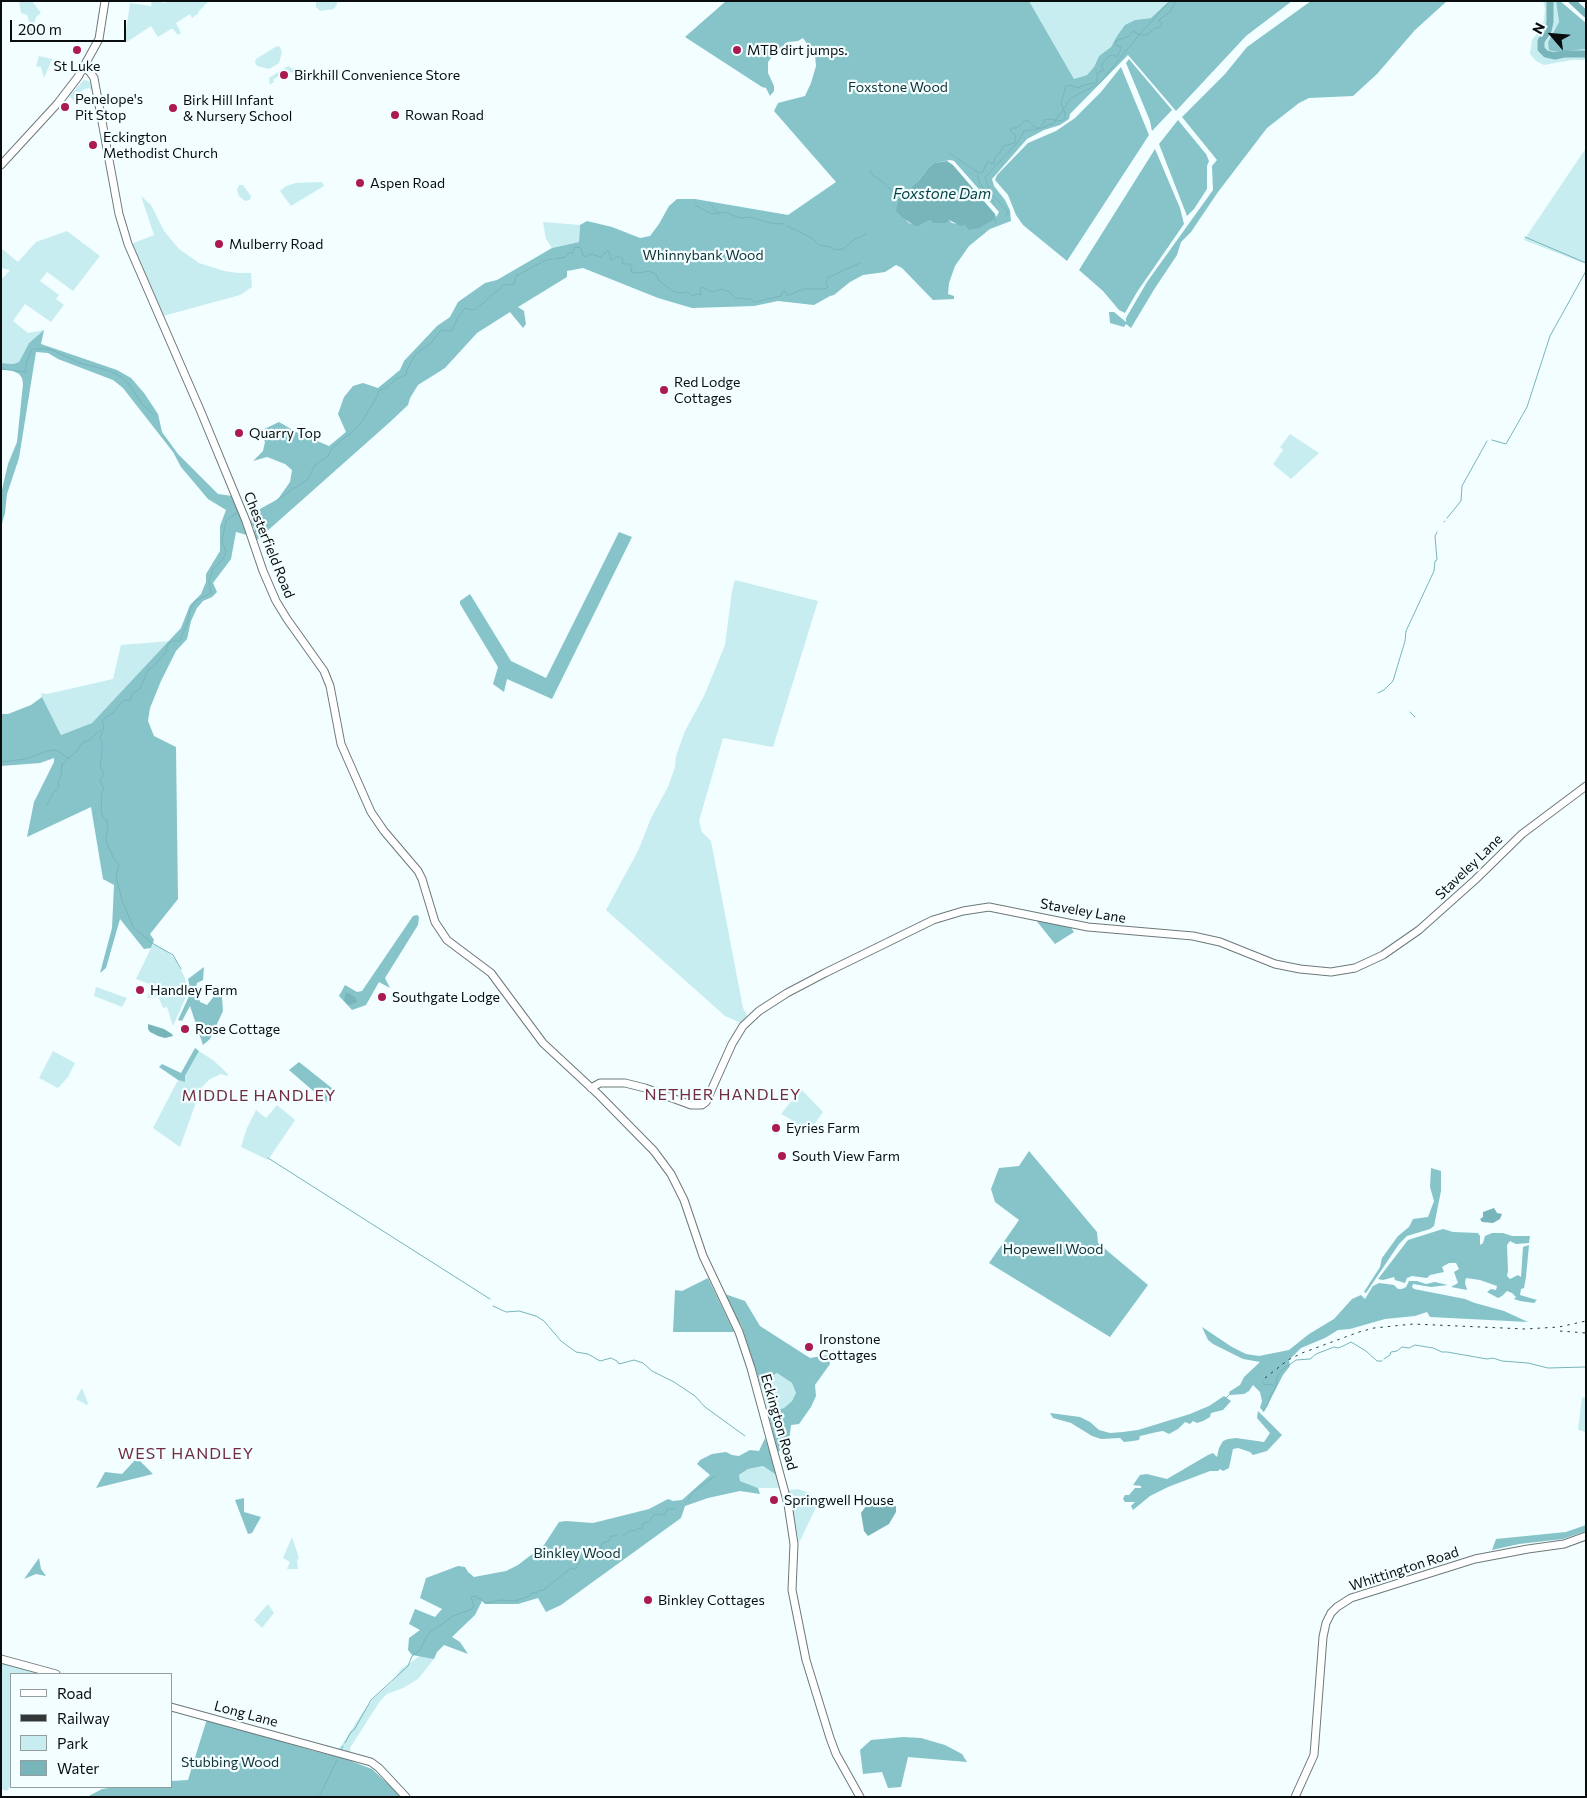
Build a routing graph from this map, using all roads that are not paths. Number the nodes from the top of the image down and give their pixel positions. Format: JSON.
{"nodes":[{"id":1,"x":105,"y":1,"type":"edge"},
{"id":2,"x":83,"y":72,"type":"junction"},
{"id":3,"x":1,"y":165,"type":"edge"},
{"id":4,"x":1586,"y":786,"type":"edge"},
{"id":5,"x":591,"y":1088,"type":"junction"},
{"id":6,"x":1586,"y":1536,"type":"edge"},
{"id":7,"x":1,"y":1659,"type":"edge"},
{"id":8,"x":52,"y":1673,"type":"edge"},
{"id":9,"x":172,"y":1707,"type":"edge"},
{"id":10,"x":406,"y":1797,"type":"edge"},
{"id":11,"x":860,"y":1797,"type":"edge"},
{"id":12,"x":1295,"y":1797,"type":"edge"}],
"edges":[{"from":1,"to":2,"type":"main road"},
{"from":2,"to":3,"type":"main road"},
{"from":2,"to":5,"type":"main road","name":"Chesterfield Road"},
{"from":4,"to":5,"type":"main road","name":"Staveley Lane"},
{"from":5,"to":11,"type":"main road","name":"Eckington Road"},
{"from":6,"to":12,"type":"main road","name":"Whittington Road"},
{"from":7,"to":8,"type":"main road"},
{"from":9,"to":10,"type":"main road","name":"Long Lane"}]}
